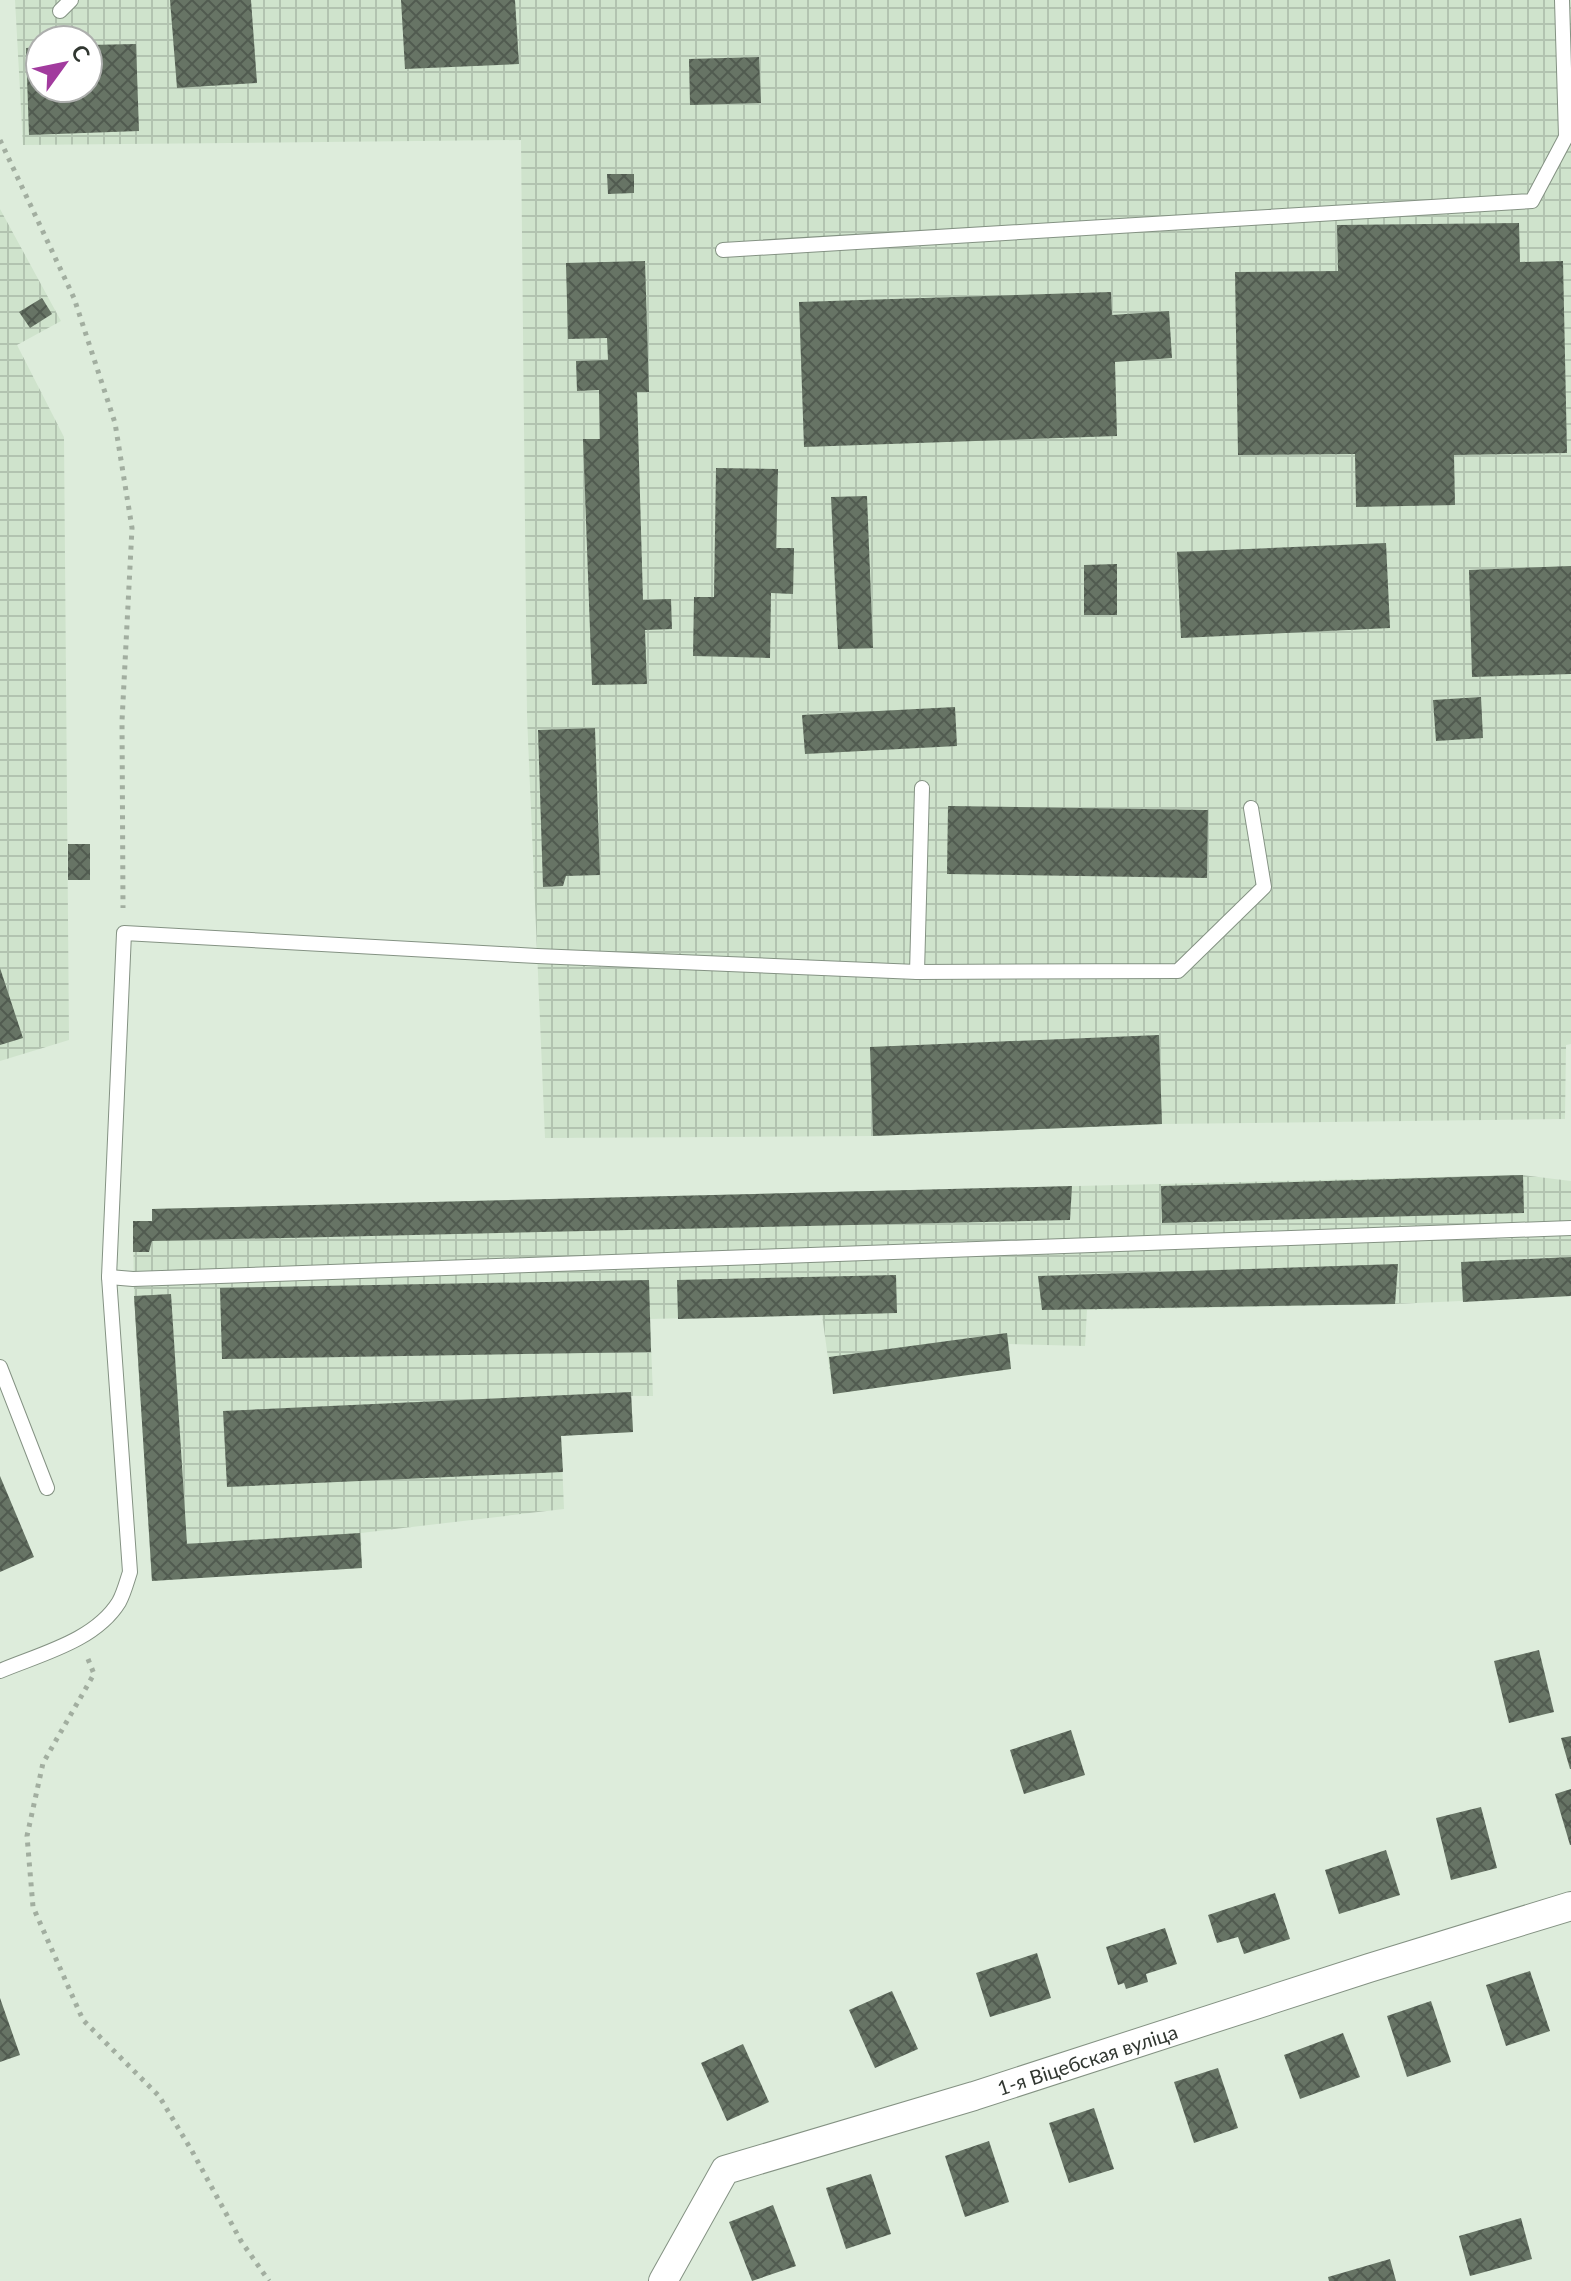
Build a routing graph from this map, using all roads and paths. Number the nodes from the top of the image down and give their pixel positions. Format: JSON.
{"nodes":[{"id":1,"x":71,"y":0,"type":"edge"},
{"id":2,"x":1562,"y":0,"type":"edge"},
{"id":3,"x":60,"y":11,"type":"dead end"},
{"id":4,"x":0,"y":140,"type":"edge"},
{"id":5,"x":723,"y":250,"type":"dead end"},
{"id":6,"x":922,"y":788,"type":"dead end"},
{"id":7,"x":1251,"y":808,"type":"dead end"},
{"id":8,"x":124,"y":933,"type":"junction"},
{"id":9,"x":917,"y":972,"type":"junction"},
{"id":10,"x":1571,"y":1228,"type":"edge"},
{"id":11,"x":109,"y":1277,"type":"junction"},
{"id":12,"x":0,"y":1367,"type":"edge"},
{"id":13,"x":47,"y":1488,"type":"dead end"},
{"id":14,"x":81,"y":1637,"type":"junction"},
{"id":15,"x":0,"y":1671,"type":"edge"},
{"id":16,"x":1571,"y":1906,"type":"edge"},
{"id":17,"x":269,"y":2281,"type":"edge"},
{"id":18,"x":663,"y":2281,"type":"edge"}],
"edges":[{"from":1,"to":3,"type":"lane"},
{"from":2,"to":5,"type":"lane"},
{"from":4,"to":8,"type":"path"},
{"from":6,"to":9,"type":"lane"},
{"from":7,"to":9,"type":"lane"},
{"from":8,"to":9,"type":"lane"},
{"from":8,"to":11,"type":"lane"},
{"from":10,"to":11,"type":"lane"},
{"from":11,"to":14,"type":"lane"},
{"from":12,"to":13,"type":"lane"},
{"from":14,"to":15,"type":"lane"},
{"from":14,"to":17,"type":"path"},
{"from":16,"to":18,"type":"street","name":"1-я Віцебская вуліца"}]}
